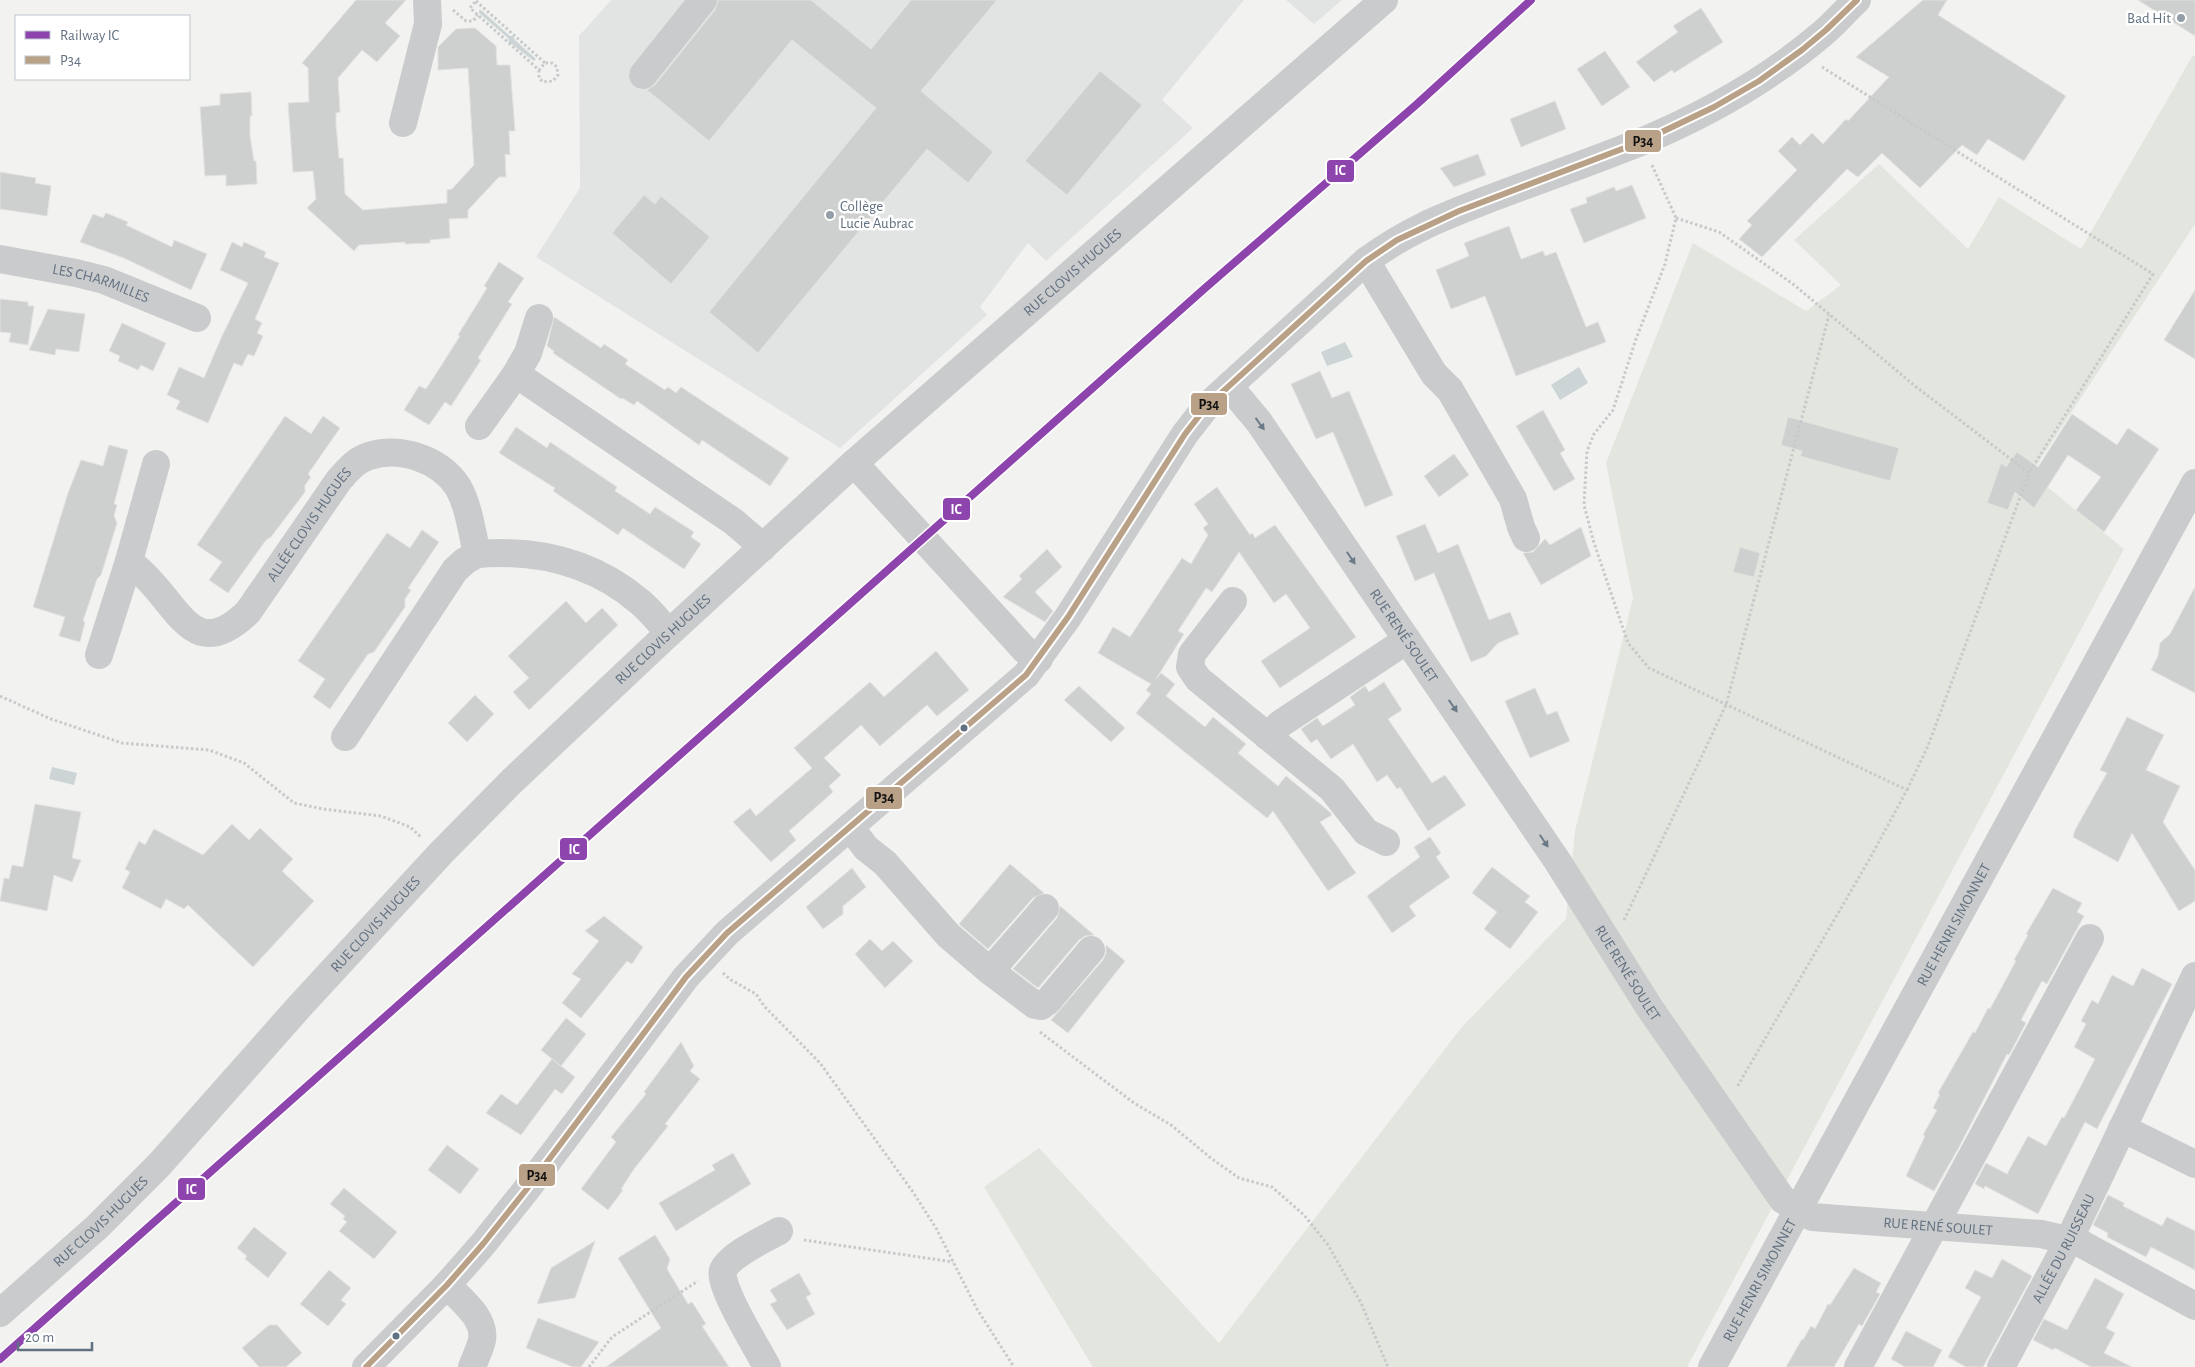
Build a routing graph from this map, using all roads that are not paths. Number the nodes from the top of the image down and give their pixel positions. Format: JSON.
{"nodes":[{"id":1,"x":703,"y":0,"type":"edge"},
{"id":2,"x":1384,"y":0,"type":"edge"},
{"id":3,"x":1857,"y":0,"type":"edge"},
{"id":4,"x":439,"y":3,"type":"edge"},
{"id":5,"x":642,"y":75,"type":"dead end"},
{"id":6,"x":403,"y":124,"type":"dead end"},
{"id":7,"x":0,"y":259,"type":"edge"},
{"id":8,"x":1366,"y":261,"type":"junction"},
{"id":9,"x":197,"y":318,"type":"dead end"},
{"id":10,"x":539,"y":318,"type":"dead end"},
{"id":11,"x":516,"y":374,"type":"junction"},
{"id":12,"x":1229,"y":386,"type":"junction"},
{"id":13,"x":479,"y":426,"type":"dead end"},
{"id":14,"x":854,"y":463,"type":"junction"},
{"id":15,"x":156,"y":464,"type":"dead end"},
{"id":16,"x":2195,"y":484,"type":"edge"},
{"id":17,"x":1526,"y":538,"type":"dead end"},
{"id":18,"x":763,"y":547,"type":"junction"},
{"id":19,"x":477,"y":554,"type":"junction"},
{"id":20,"x":129,"y":561,"type":"junction"},
{"id":21,"x":1233,"y":601,"type":"dead end"},
{"id":22,"x":669,"y":633,"type":"junction"},
{"id":23,"x":1407,"y":640,"type":"junction"},
{"id":24,"x":99,"y":656,"type":"dead end"},
{"id":25,"x":1039,"y":659,"type":"junction"},
{"id":26,"x":1267,"y":736,"type":"junction"},
{"id":27,"x":345,"y":737,"type":"dead end"},
{"id":28,"x":850,"y":827,"type":"junction"},
{"id":29,"x":1386,"y":842,"type":"dead end"},
{"id":30,"x":1045,"y":908,"type":"dead end"},
{"id":31,"x":2090,"y":938,"type":"dead end"},
{"id":32,"x":1091,"y":950,"type":"dead end"},
{"id":33,"x":990,"y":971,"type":"junction"},
{"id":34,"x":2195,"y":976,"type":"edge"},
{"id":35,"x":2122,"y":1128,"type":"junction"},
{"id":36,"x":2195,"y":1164,"type":"edge"},
{"id":37,"x":1800,"y":1209,"type":"junction"},
{"id":38,"x":1934,"y":1226,"type":"junction"},
{"id":39,"x":779,"y":1231,"type":"road end"},
{"id":40,"x":2068,"y":1240,"type":"junction"},
{"id":41,"x":447,"y":1285,"type":"junction"},
{"id":42,"x":2195,"y":1306,"type":"edge"},
{"id":43,"x":0,"y":1313,"type":"edge"},
{"id":44,"x":366,"y":1367,"type":"edge"},
{"id":45,"x":472,"y":1367,"type":"edge"},
{"id":46,"x":768,"y":1367,"type":"edge"},
{"id":47,"x":1712,"y":1367,"type":"edge"},
{"id":48,"x":1858,"y":1367,"type":"edge"},
{"id":49,"x":2001,"y":1367,"type":"edge"}],
"edges":[{"from":1,"to":5,"type":"street"},
{"from":2,"to":14,"type":"street","name":"RUE CLOVIS HUGUES"},
{"from":3,"to":8,"type":"street"},
{"from":4,"to":6,"type":"street"},
{"from":7,"to":9,"type":"street","name":"LES CHARMILLES"},
{"from":8,"to":12,"type":"street"},
{"from":8,"to":17,"type":"street"},
{"from":10,"to":11,"type":"street"},
{"from":11,"to":13,"type":"street"},
{"from":11,"to":18,"type":"street"},
{"from":12,"to":23,"type":"street","name":"RUE RENÉ SOULET","one_way":true},
{"from":12,"to":25,"type":"street"},
{"from":14,"to":18,"type":"street","name":"RUE CLOVIS HUGUES"},
{"from":14,"to":25,"type":"street"},
{"from":15,"to":20,"type":"street"},
{"from":16,"to":37,"type":"street","name":"RUE HENRI SIMONNET"},
{"from":18,"to":22,"type":"street","name":"RUE CLOVIS HUGUES"},
{"from":19,"to":20,"type":"street","name":"ALLÉE CLOVIS HUGUES"},
{"from":19,"to":22,"type":"street"},
{"from":19,"to":27,"type":"street"},
{"from":20,"to":24,"type":"street"},
{"from":21,"to":26,"type":"street"},
{"from":22,"to":43,"type":"street","name":"RUE CLOVIS HUGUES"},
{"from":23,"to":26,"type":"street"},
{"from":23,"to":37,"type":"street","name":"RUE RENÉ SOULET","one_way":true},
{"from":25,"to":28,"type":"street"},
{"from":26,"to":29,"type":"street"},
{"from":28,"to":33,"type":"street"},
{"from":28,"to":41,"type":"street"},
{"from":30,"to":33,"type":"street"},
{"from":31,"to":38,"type":"street"},
{"from":32,"to":33,"type":"street"},
{"from":34,"to":35,"type":"street","name":"ALLÉE DU RUISSEAU"},
{"from":35,"to":36,"type":"street"},
{"from":35,"to":40,"type":"street","name":"ALLÉE DU RUISSEAU"},
{"from":37,"to":38,"type":"street","name":"RUE RENÉ SOULET"},
{"from":37,"to":47,"type":"street","name":"RUE HENRI SIMONNET"},
{"from":38,"to":40,"type":"street","name":"RUE RENÉ SOULET"},
{"from":38,"to":48,"type":"street"},
{"from":39,"to":46,"type":"street"},
{"from":40,"to":42,"type":"street","name":"RUE RENÉ SOULET"},
{"from":40,"to":49,"type":"street","name":"ALLÉE DU RUISSEAU"},
{"from":41,"to":44,"type":"street"},
{"from":41,"to":45,"type":"street"}]}
